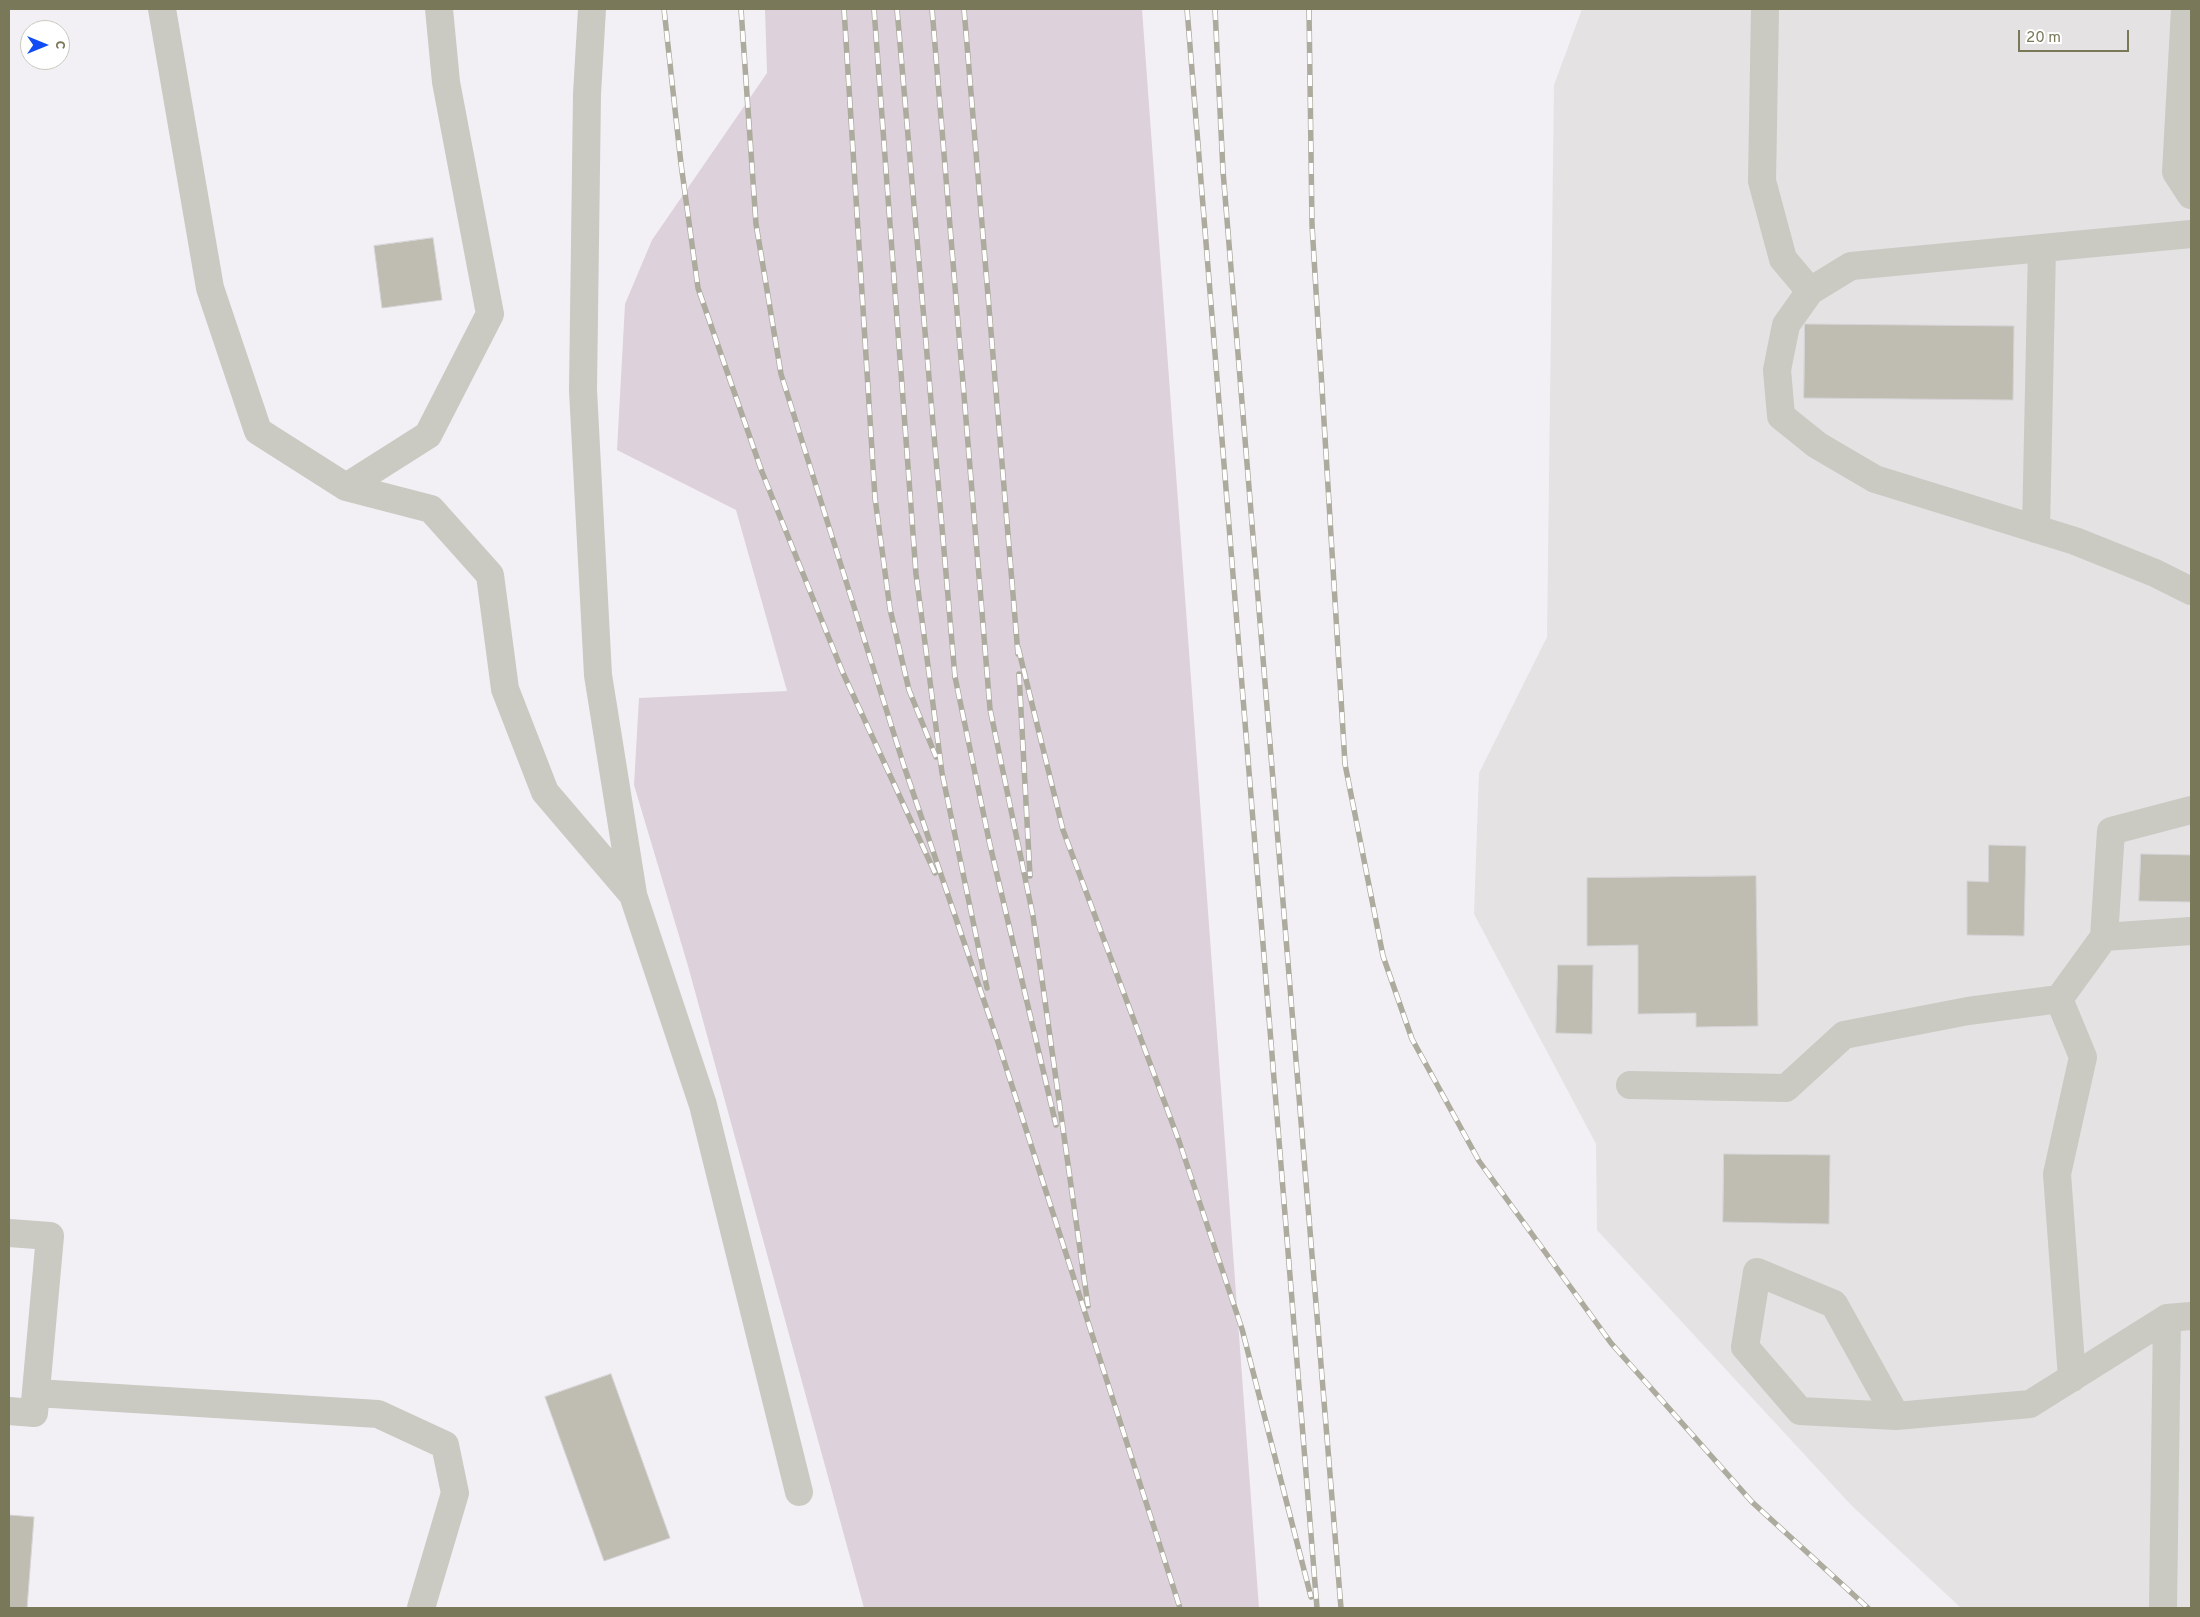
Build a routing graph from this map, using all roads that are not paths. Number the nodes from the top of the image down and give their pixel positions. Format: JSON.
{"nodes":[{"id":1,"x":162,"y":9,"type":"edge"},
{"id":2,"x":439,"y":9,"type":"edge"},
{"id":3,"x":592,"y":9,"type":"edge"},
{"id":4,"x":1765,"y":9,"type":"edge"},
{"id":5,"x":2185,"y":9,"type":"edge"},
{"id":6,"x":2191,"y":195,"type":"edge"},
{"id":7,"x":2191,"y":234,"type":"edge"},
{"id":8,"x":2042,"y":248,"type":"junction"},
{"id":9,"x":1810,"y":291,"type":"junction"},
{"id":10,"x":346,"y":487,"type":"junction"},
{"id":11,"x":2036,"y":529,"type":"junction"},
{"id":12,"x":2191,"y":591,"type":"edge"},
{"id":13,"x":2191,"y":810,"type":"edge"},
{"id":14,"x":633,"y":894,"type":"junction"},
{"id":15,"x":2191,"y":931,"type":"edge"},
{"id":16,"x":2104,"y":937,"type":"junction"},
{"id":17,"x":2058,"y":999,"type":"junction"},
{"id":18,"x":1630,"y":1086,"type":"dead end"},
{"id":19,"x":9,"y":1233,"type":"edge"},
{"id":20,"x":2179,"y":1317,"type":"edge"},
{"id":21,"x":2072,"y":1378,"type":"junction"},
{"id":22,"x":36,"y":1393,"type":"junction"},
{"id":23,"x":9,"y":1411,"type":"edge"},
{"id":24,"x":1896,"y":1416,"type":"junction"},
{"id":25,"x":799,"y":1492,"type":"dead end"},
{"id":26,"x":421,"y":1608,"type":"edge"},
{"id":27,"x":2163,"y":1608,"type":"edge"}],
"edges":[{"from":1,"to":10,"type":"lane"},
{"from":2,"to":10,"type":"lane"},
{"from":3,"to":14,"type":"lane"},
{"from":4,"to":9,"type":"lane"},
{"from":5,"to":6,"type":"lane"},
{"from":7,"to":8,"type":"lane"},
{"from":8,"to":9,"type":"lane"},
{"from":8,"to":11,"type":"lane"},
{"from":9,"to":11,"type":"lane"},
{"from":10,"to":14,"type":"lane"},
{"from":11,"to":12,"type":"lane"},
{"from":13,"to":16,"type":"lane"},
{"from":14,"to":25,"type":"lane"},
{"from":15,"to":16,"type":"lane"},
{"from":16,"to":17,"type":"lane"},
{"from":17,"to":18,"type":"lane"},
{"from":17,"to":21,"type":"lane"},
{"from":19,"to":22,"type":"lane"},
{"from":20,"to":21,"type":"lane"},
{"from":20,"to":27,"type":"lane"},
{"from":21,"to":24,"type":"lane"},
{"from":22,"to":23,"type":"lane"},
{"from":22,"to":26,"type":"lane"},
{"from":24,"to":24,"type":"lane"}]}
